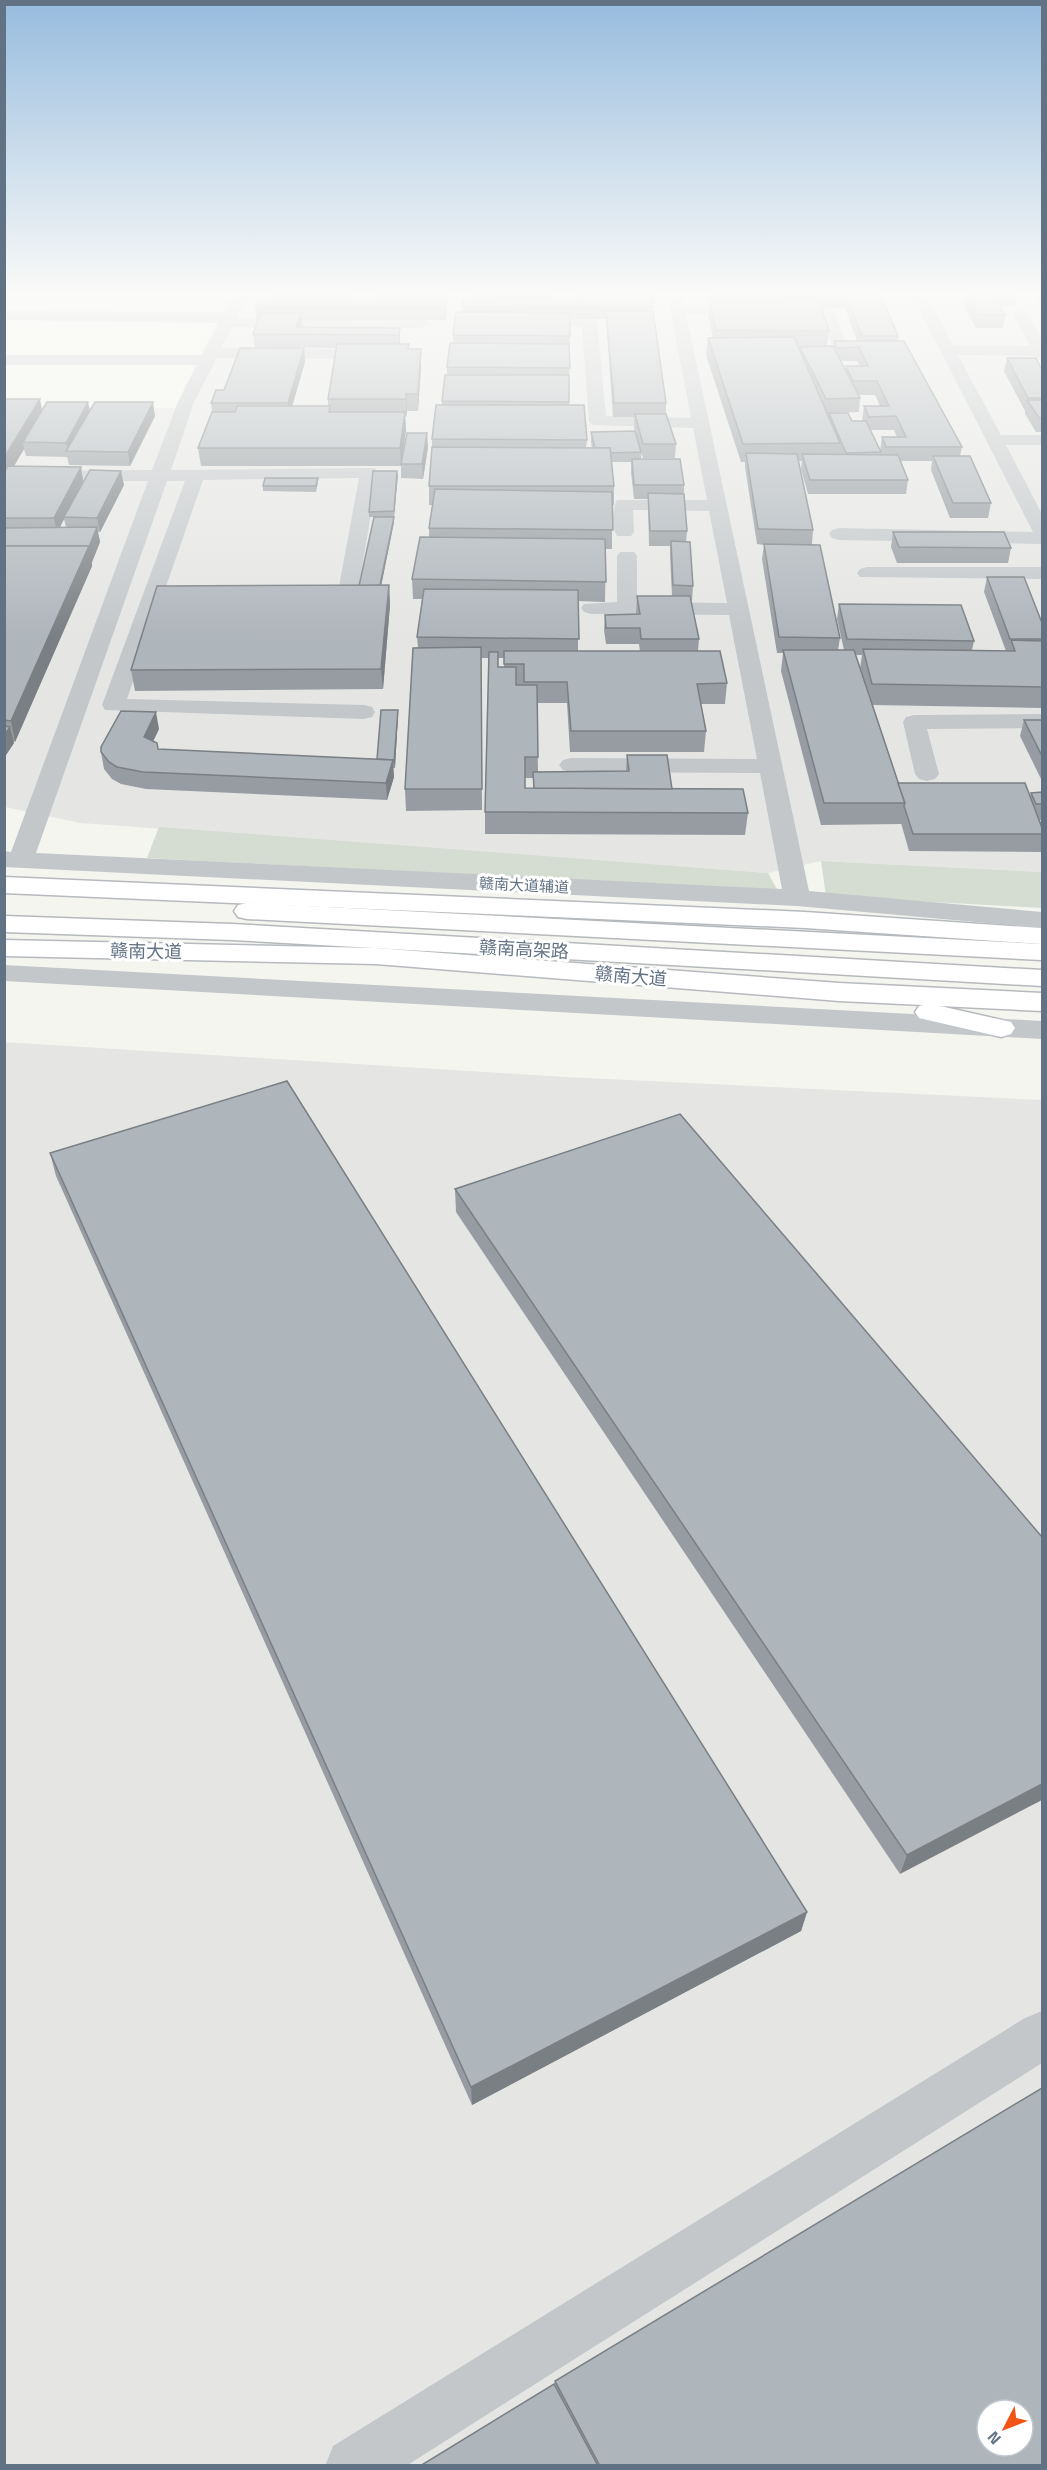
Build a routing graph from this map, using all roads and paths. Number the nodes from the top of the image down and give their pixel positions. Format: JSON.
{"nodes":[{"id":1,"x":184,"y":406,"type":"edge"},
{"id":2,"x":595,"y":406,"type":"edge"},
{"id":3,"x":699,"y":406,"type":"edge"},
{"id":4,"x":976,"y":406,"type":"edge"},
{"id":5,"x":575,"y":419,"type":"edge"},
{"id":6,"x":598,"y":419,"type":"junction"},
{"id":7,"x":701,"y":423,"type":"junction"},
{"id":8,"x":994,"y":440,"type":"junction"},
{"id":9,"x":1042,"y":440,"type":"edge"},
{"id":10,"x":196,"y":475,"type":"junction"},
{"id":11,"x":34,"y":476,"type":"edge"},
{"id":12,"x":159,"y":476,"type":"junction"},
{"id":13,"x":718,"y":506,"type":"junction"},
{"id":14,"x":1042,"y":531,"type":"edge"},
{"id":15,"x":624,"y":532,"type":"dead end"},
{"id":16,"x":839,"y":534,"type":"dead end"},
{"id":17,"x":1042,"y":538,"type":"edge"},
{"id":18,"x":627,"y":556,"type":"dead end"},
{"id":19,"x":867,"y":573,"type":"dead end"},
{"id":20,"x":1042,"y":573,"type":"edge"},
{"id":21,"x":152,"y":598,"type":"junction"},
{"id":22,"x":175,"y":598,"type":"edge"},
{"id":23,"x":301,"y":598,"type":"edge"},
{"id":24,"x":591,"y":608,"type":"edge"},
{"id":25,"x":627,"y":608,"type":"junction"},
{"id":26,"x":739,"y":609,"type":"junction"},
{"id":27,"x":364,"y":712,"type":"dead end"},
{"id":28,"x":1042,"y":720,"type":"edge"},
{"id":29,"x":571,"y":765,"type":"dead end"},
{"id":30,"x":771,"y":766,"type":"junction"},
{"id":31,"x":927,"y":774,"type":"dead end"},
{"id":32,"x":13,"y":859,"type":"edge"},
{"id":33,"x":4,"y":885,"type":"edge"},
{"id":34,"x":4,"y":902,"type":"edge"},
{"id":35,"x":801,"y":909,"type":"junction"},
{"id":36,"x":1007,"y":917,"type":"joint"},
{"id":37,"x":1042,"y":920,"type":"edge"},
{"id":38,"x":4,"y":924,"type":"edge"},
{"id":39,"x":1042,"y":936,"type":"edge"},
{"id":40,"x":4,"y":948,"type":"edge"},
{"id":41,"x":1042,"y":952,"type":"edge"},
{"id":42,"x":4,"y":973,"type":"edge"},
{"id":43,"x":1042,"y":978,"type":"edge"},
{"id":44,"x":839,"y":992,"type":"junction"},
{"id":45,"x":1042,"y":1002,"type":"edge"},
{"id":46,"x":1001,"y":1028,"type":"junction"},
{"id":47,"x":1042,"y":1030,"type":"edge"},
{"id":48,"x":1042,"y":2035,"type":"edge"},
{"id":49,"x":353,"y":2466,"type":"edge"}],
"edges":[{"from":1,"to":12,"type":"street"},
{"from":2,"to":6,"type":"street"},
{"from":3,"to":7,"type":"street"},
{"from":4,"to":8,"type":"street"},
{"from":5,"to":6,"type":"street"},
{"from":6,"to":7,"type":"street"},
{"from":7,"to":13,"type":"street"},
{"from":8,"to":9,"type":"street"},
{"from":8,"to":14,"type":"street"},
{"from":10,"to":12,"type":"street"},
{"from":10,"to":21,"type":"street"},
{"from":10,"to":23,"type":"street"},
{"from":11,"to":12,"type":"street"},
{"from":12,"to":32,"type":"street"},
{"from":13,"to":15,"type":"street"},
{"from":13,"to":26,"type":"street"},
{"from":16,"to":17,"type":"street"},
{"from":18,"to":25,"type":"street"},
{"from":19,"to":20,"type":"street"},
{"from":21,"to":22,"type":"street"},
{"from":21,"to":27,"type":"street"},
{"from":24,"to":25,"type":"street"},
{"from":25,"to":26,"type":"street"},
{"from":26,"to":30,"type":"street"},
{"from":28,"to":31,"type":"street"},
{"from":29,"to":30,"type":"street"},
{"from":30,"to":35,"type":"street"},
{"from":32,"to":35,"type":"street","name":"赣南大道辅道"},
{"from":33,"to":35,"type":"main road"},
{"from":34,"to":41,"type":"main road","name":"赣南高架路"},
{"from":35,"to":36,"type":"main road"},
{"from":35,"to":39,"type":"main road"},
{"from":36,"to":37,"type":"street"},
{"from":38,"to":43,"type":"main road","name":"赣南高架路"},
{"from":40,"to":44,"type":"main road","name":"赣南大道"},
{"from":42,"to":46,"type":"street"},
{"from":44,"to":45,"type":"main road","name":"赣南大道"},
{"from":44,"to":46,"type":"main road"},
{"from":46,"to":47,"type":"street"},
{"from":48,"to":49,"type":"street"}]}
